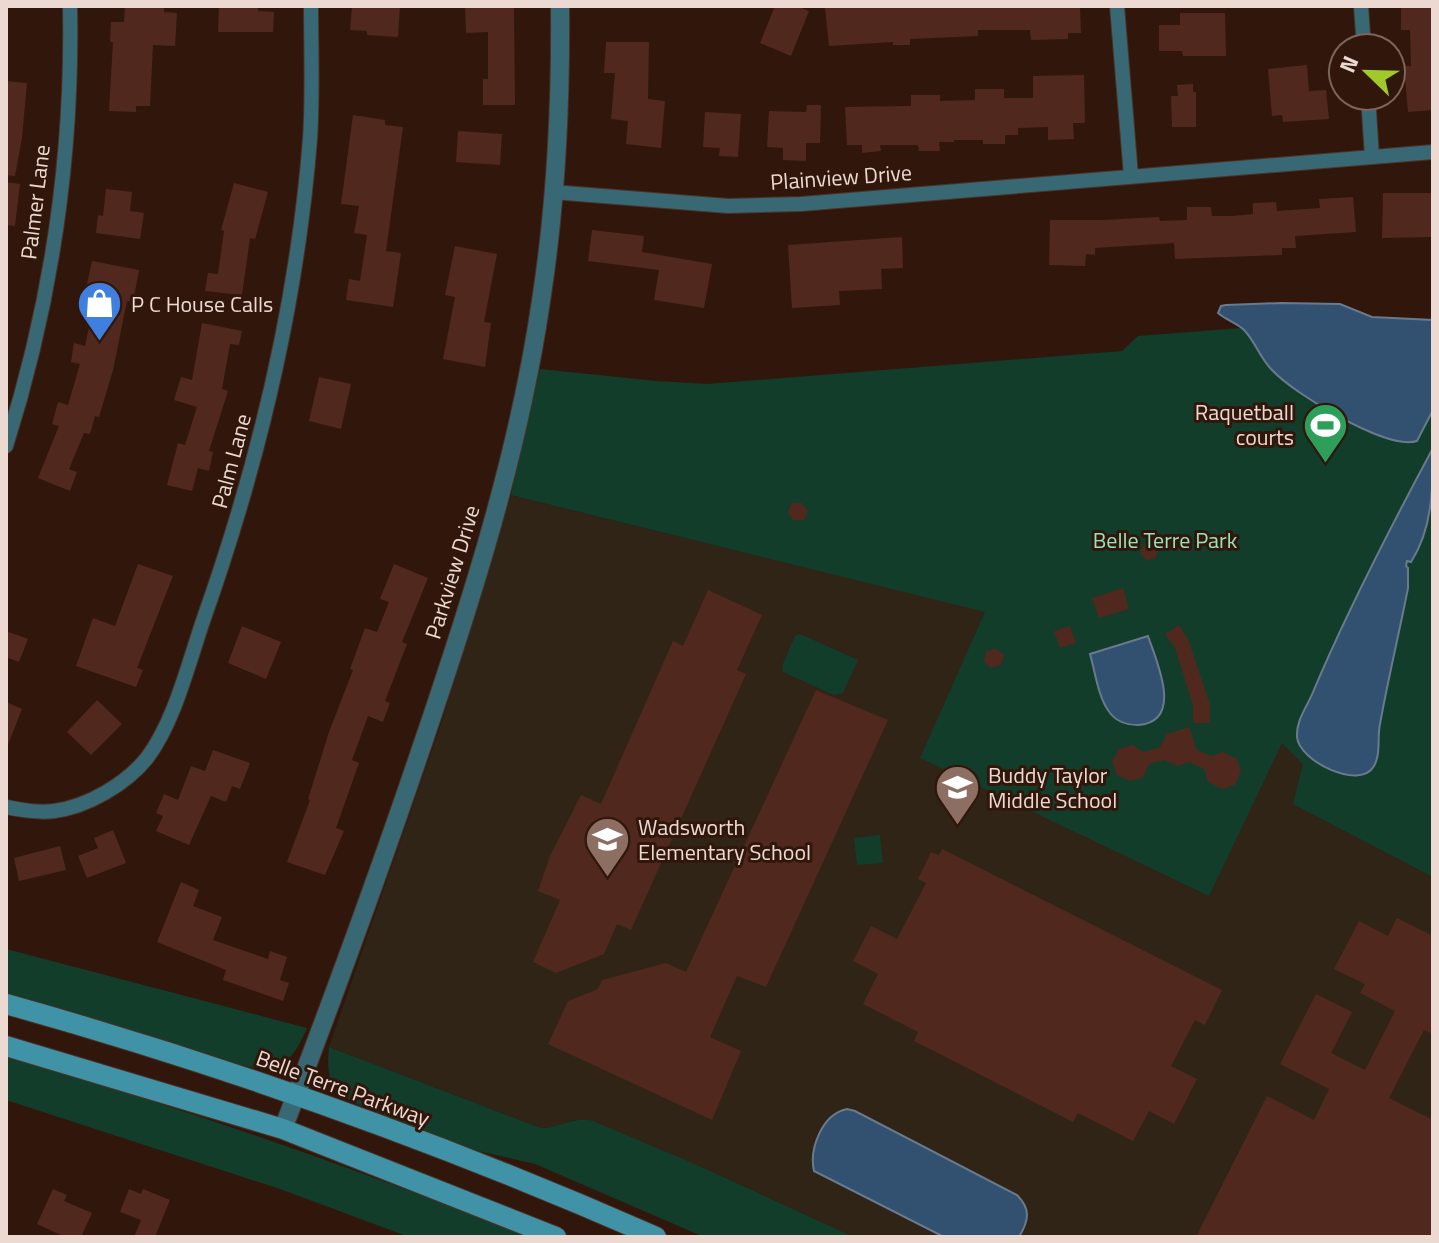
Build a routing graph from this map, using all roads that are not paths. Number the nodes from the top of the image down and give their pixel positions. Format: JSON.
{"nodes":[{"id":1,"x":70,"y":6,"type":"edge"},
{"id":2,"x":311,"y":6,"type":"edge"},
{"id":3,"x":560,"y":6,"type":"edge"},
{"id":4,"x":1117,"y":6,"type":"edge"},
{"id":5,"x":1361,"y":6,"type":"edge"},
{"id":6,"x":1363,"y":32,"type":"edge"},
{"id":7,"x":1369,"y":112,"type":"edge"},
{"id":8,"x":1433,"y":152,"type":"edge"},
{"id":9,"x":1372,"y":157,"type":"junction"},
{"id":10,"x":1131,"y":176,"type":"junction"},
{"id":11,"x":553,"y":192,"type":"junction"},
{"id":12,"x":6,"y":446,"type":"edge"},
{"id":13,"x":6,"y":807,"type":"edge"},
{"id":14,"x":6,"y":1004,"type":"edge"},
{"id":15,"x":6,"y":1046,"type":"edge"},
{"id":16,"x":296,"y":1095,"type":"junction"},
{"id":17,"x":283,"y":1129,"type":"junction"},
{"id":18,"x":556,"y":1237,"type":"edge"},
{"id":19,"x":656,"y":1237,"type":"edge"}],
"edges":[{"from":1,"to":12,"type":"street","name":"Palmer Lane"},
{"from":2,"to":13,"type":"street","name":"Palm Lane"},
{"from":3,"to":11,"type":"street","name":"Parkview Drive"},
{"from":4,"to":10,"type":"street"},
{"from":5,"to":6,"type":"street"},
{"from":7,"to":9,"type":"street"},
{"from":8,"to":9,"type":"street","name":"Plainview Drive"},
{"from":9,"to":10,"type":"street","name":"Plainview Drive"},
{"from":10,"to":11,"type":"street","name":"Plainview Drive"},
{"from":11,"to":16,"type":"street","name":"Parkview Drive"},
{"from":14,"to":16,"type":"main road","name":"Belle Terre Parkway"},
{"from":15,"to":17,"type":"main road"},
{"from":16,"to":17,"type":"street","name":"Parkview Drive"},
{"from":16,"to":19,"type":"main road","name":"Belle Terre Parkway"},
{"from":17,"to":18,"type":"main road"}]}
